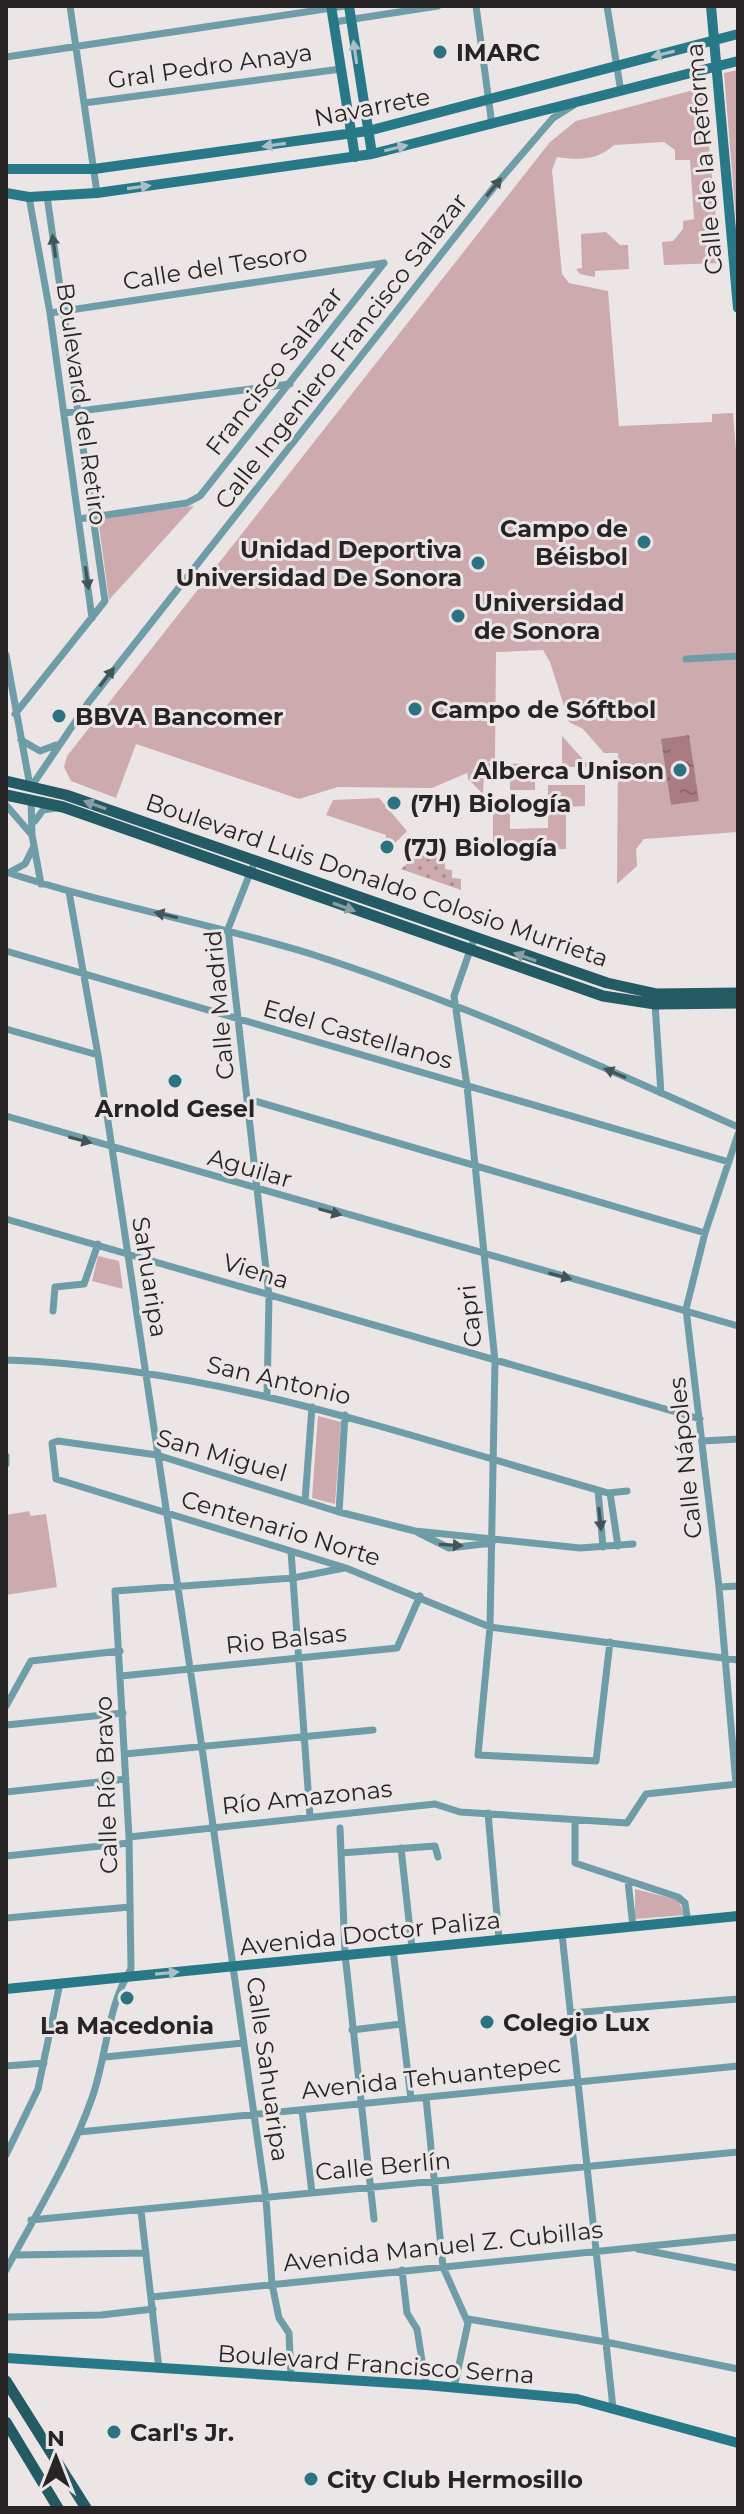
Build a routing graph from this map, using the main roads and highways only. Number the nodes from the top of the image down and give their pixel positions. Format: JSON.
{"nodes":[{"id":1,"x":347,"y":6,"type":"edge"},
{"id":2,"x":711,"y":6,"type":"edge"},
{"id":3,"x":332,"y":7,"type":"edge"},
{"id":4,"x":738,"y":34,"type":"edge"},
{"id":5,"x":713,"y":41,"type":"junction"},
{"id":6,"x":738,"y":61,"type":"edge"},
{"id":7,"x":715,"y":67,"type":"junction"},
{"id":8,"x":368,"y":131,"type":"junction"},
{"id":9,"x":351,"y":133,"type":"junction"},
{"id":10,"x":372,"y":154,"type":"junction"},
{"id":11,"x":355,"y":157,"type":"junction"},
{"id":12,"x":6,"y":169,"type":"edge"},
{"id":13,"x":6,"y":193,"type":"edge"},
{"id":14,"x":738,"y":308,"type":"edge"},
{"id":15,"x":6,"y":781,"type":"edge"},
{"id":16,"x":6,"y":795,"type":"edge"},
{"id":17,"x":252,"y":868,"type":"junction"},
{"id":18,"x":546,"y":978,"type":"junction"},
{"id":19,"x":738,"y":986,"type":"edge"},
{"id":20,"x":633,"y":990,"type":"junction"},
{"id":21,"x":738,"y":993,"type":"edge"},
{"id":22,"x":738,"y":1003,"type":"edge"},
{"id":23,"x":738,"y":1916,"type":"edge"},
{"id":24,"x":6,"y":1989,"type":"edge"},
{"id":25,"x":6,"y":2358,"type":"edge"},
{"id":26,"x":6,"y":2381,"type":"edge"},
{"id":27,"x":6,"y":2422,"type":"edge"},
{"id":28,"x":738,"y":2443,"type":"edge"},
{"id":29,"x":58,"y":2508,"type":"edge"},
{"id":30,"x":86,"y":2508,"type":"edge"}],
"edges":[{"from":8,"to":1,"type":"main road","one_way":true},
{"from":2,"to":5,"type":"main road","name":"Calle de la Reforma"},
{"from":3,"to":9,"type":"main road"},
{"from":4,"to":5,"type":"main road","name":"Navarrete"},
{"from":5,"to":7,"type":"main road","name":"Calle de la Reforma"},
{"from":5,"to":8,"type":"main road","name":"Navarrete","one_way":true},
{"from":6,"to":7,"type":"main road","name":"Navarrete"},
{"from":10,"to":7,"type":"main road","name":"Navarrete","one_way":true},
{"from":7,"to":14,"type":"main road","name":"Calle de la Reforma"},
{"from":8,"to":9,"type":"main road","name":"Navarrete"},
{"from":8,"to":10,"type":"main road"},
{"from":9,"to":11,"type":"main road"},
{"from":9,"to":12,"type":"main road","name":"Navarrete","one_way":true},
{"from":10,"to":11,"type":"main road","name":"Navarrete"},
{"from":13,"to":11,"type":"main road","name":"Navarrete","one_way":true},
{"from":17,"to":15,"type":"main road","name":"Boulevard Luis Donaldo Colosio Murrieta","one_way":true},
{"from":16,"to":17,"type":"main road","name":"Boulevard Luis Donaldo Colosio Murrieta"},
{"from":17,"to":18,"type":"main road","name":"Boulevard Luis Donaldo Colosio Murrieta","one_way":true},
{"from":20,"to":17,"type":"main road","name":"Boulevard Luis Donaldo Colosio Murrieta","one_way":true},
{"from":18,"to":20,"type":"main road"},
{"from":18,"to":22,"type":"main road","name":"Boulevard Luis Donaldo Colosio Murrieta"},
{"from":19,"to":20,"type":"main road"},
{"from":20,"to":21,"type":"main road","name":"Boulevard Luis Donaldo Colosio Murrieta"},
{"from":24,"to":23,"type":"main road","name":"Avenida Doctor Paliza","one_way":true},
{"from":25,"to":28,"type":"main road","name":"Boulevard Francisco Serna"},
{"from":26,"to":30,"type":"main road"},
{"from":27,"to":29,"type":"main road"}]}
